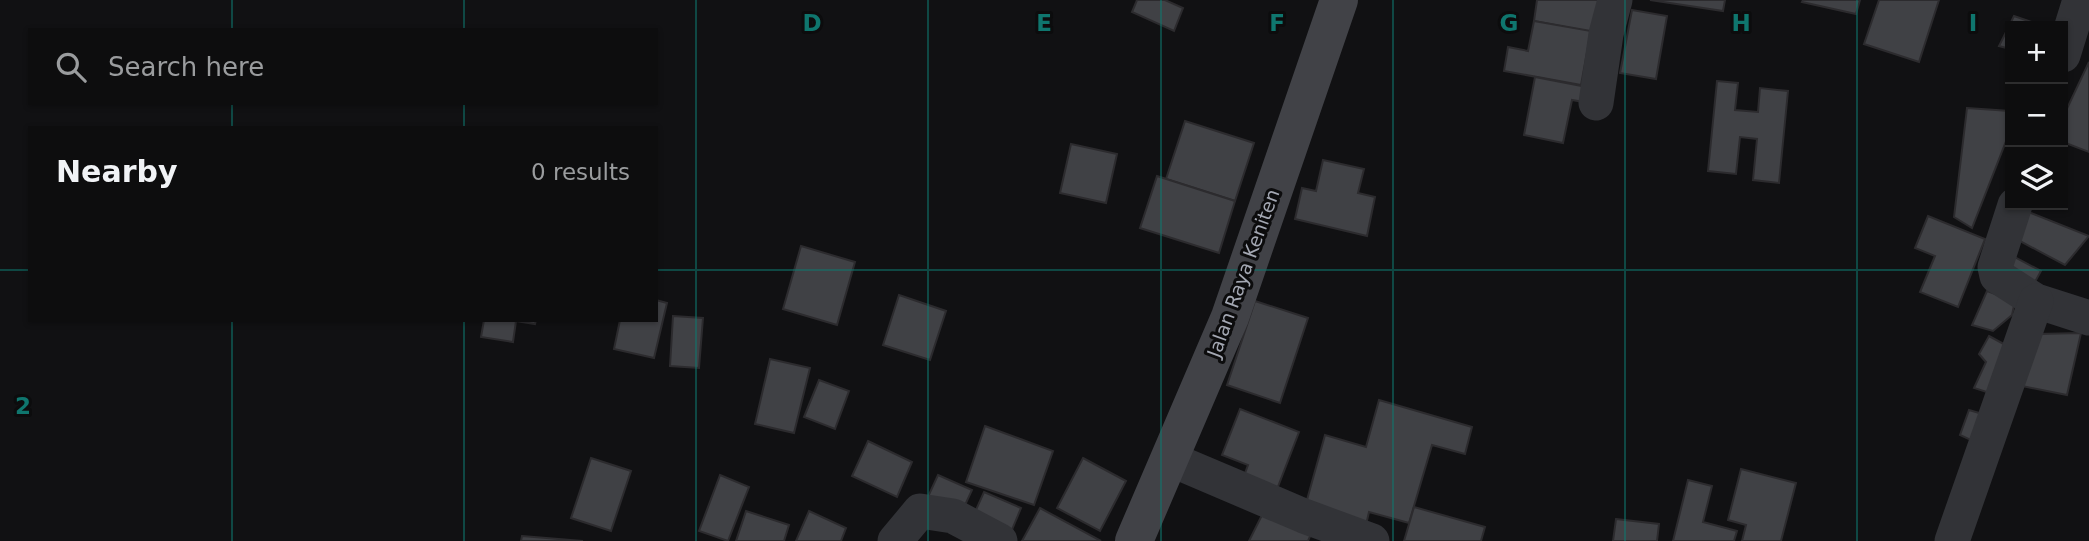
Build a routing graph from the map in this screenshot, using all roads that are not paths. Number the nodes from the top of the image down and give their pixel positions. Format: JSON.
{"nodes":[{"id":1,"x":1339,"y":0,"type":"edge"},
{"id":2,"x":1615,"y":0,"type":"edge"},
{"id":3,"x":2080,"y":0,"type":"edge"},
{"id":4,"x":2068,"y":39,"type":"edge"},
{"id":5,"x":1596,"y":103,"type":"dead end"},
{"id":6,"x":2013,"y":210,"type":"edge"},
{"id":7,"x":2036,"y":301,"type":"junction"},
{"id":8,"x":2089,"y":318,"type":"edge"},
{"id":9,"x":1171,"y":459,"type":"junction"},
{"id":10,"x":1321,"y":532,"type":"edge"},
{"id":11,"x":895,"y":541,"type":"edge"},
{"id":12,"x":1000,"y":541,"type":"edge"},
{"id":13,"x":1134,"y":541,"type":"edge"},
{"id":14,"x":1372,"y":541,"type":"edge"},
{"id":15,"x":1952,"y":541,"type":"edge"}],
"edges":[{"from":1,"to":9,"type":"street","name":"Jalan Raya Keniten"},
{"from":2,"to":5,"type":"street"},
{"from":3,"to":4,"type":"street"},
{"from":6,"to":7,"type":"street"},
{"from":7,"to":8,"type":"street"},
{"from":7,"to":15,"type":"street"},
{"from":9,"to":10,"type":"street"},
{"from":9,"to":13,"type":"street","name":"Jalan Raya Keniten"},
{"from":10,"to":14,"type":"street"},
{"from":11,"to":12,"type":"street"}]}
